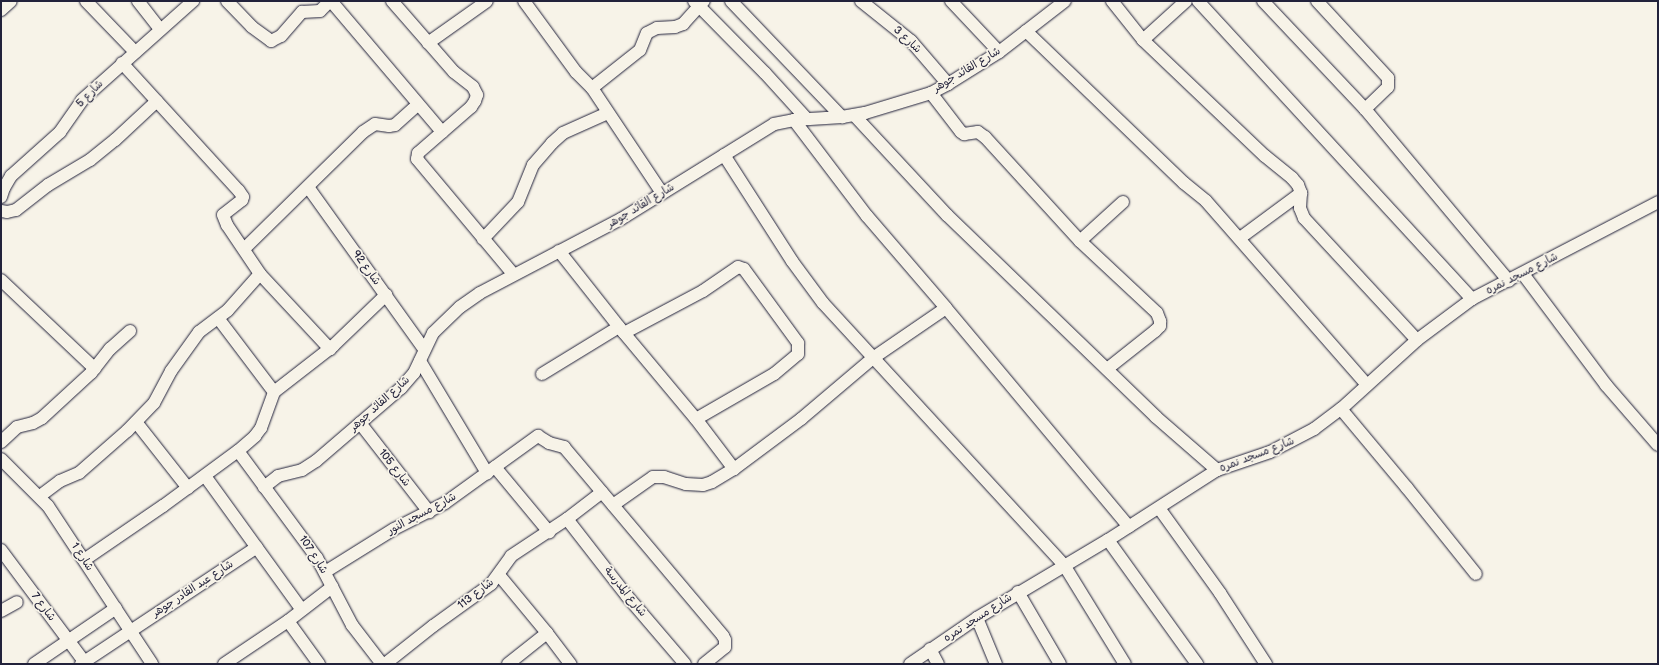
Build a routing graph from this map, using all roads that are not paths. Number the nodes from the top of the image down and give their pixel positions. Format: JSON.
{"nodes":[{"id":1,"x":11,"y":1,"type":"edge"},
{"id":2,"x":86,"y":1,"type":"edge"},
{"id":3,"x":138,"y":1,"type":"edge"},
{"id":4,"x":193,"y":1,"type":"edge"},
{"id":5,"x":227,"y":1,"type":"edge"},
{"id":6,"x":330,"y":1,"type":"edge"},
{"id":7,"x":392,"y":1,"type":"edge"},
{"id":8,"x":487,"y":1,"type":"edge"},
{"id":9,"x":524,"y":1,"type":"edge"},
{"id":10,"x":731,"y":1,"type":"edge"},
{"id":11,"x":861,"y":1,"type":"edge"},
{"id":12,"x":952,"y":1,"type":"edge"},
{"id":13,"x":1065,"y":1,"type":"edge"},
{"id":14,"x":1112,"y":1,"type":"edge"},
{"id":15,"x":1186,"y":1,"type":"edge"},
{"id":16,"x":1198,"y":1,"type":"edge"},
{"id":17,"x":1264,"y":1,"type":"edge"},
{"id":18,"x":1316,"y":1,"type":"edge"},
{"id":19,"x":699,"y":3,"type":"edge"},
{"id":20,"x":1,"y":10,"type":"edge"},
{"id":21,"x":160,"y":29,"type":"junction"},
{"id":22,"x":1026,"y":31,"type":"junction"},
{"id":23,"x":1143,"y":40,"type":"junction"},
{"id":24,"x":428,"y":43,"type":"junction"},
{"id":25,"x":134,"y":52,"type":"junction"},
{"id":26,"x":999,"y":52,"type":"junction"},
{"id":27,"x":122,"y":63,"type":"junction"},
{"id":28,"x":948,"y":84,"type":"junction"},
{"id":29,"x":592,"y":88,"type":"junction"},
{"id":30,"x":931,"y":93,"type":"junction"},
{"id":31,"x":157,"y":101,"type":"junction"},
{"id":32,"x":417,"y":105,"type":"junction"},
{"id":33,"x":1365,"y":109,"type":"junction"},
{"id":34,"x":608,"y":113,"type":"junction"},
{"id":35,"x":854,"y":115,"type":"junction"},
{"id":36,"x":842,"y":117,"type":"junction"},
{"id":37,"x":800,"y":119,"type":"junction"},
{"id":38,"x":442,"y":132,"type":"junction"},
{"id":39,"x":724,"y":155,"type":"junction"},
{"id":40,"x":308,"y":187,"type":"junction"},
{"id":41,"x":662,"y":193,"type":"junction"},
{"id":42,"x":1301,"y":193,"type":"junction"},
{"id":43,"x":1,"y":197,"type":"edge"},
{"id":44,"x":1123,"y":202,"type":"dead end"},
{"id":45,"x":1658,"y":202,"type":"edge"},
{"id":46,"x":1,"y":210,"type":"edge"},
{"id":47,"x":1240,"y":238,"type":"junction"},
{"id":48,"x":483,"y":239,"type":"junction"},
{"id":49,"x":1080,"y":241,"type":"junction"},
{"id":50,"x":244,"y":250,"type":"junction"},
{"id":51,"x":559,"y":251,"type":"junction"},
{"id":52,"x":260,"y":274,"type":"junction"},
{"id":53,"x":513,"y":274,"type":"junction"},
{"id":54,"x":1523,"y":274,"type":"junction"},
{"id":55,"x":1,"y":280,"type":"edge"},
{"id":56,"x":1508,"y":281,"type":"junction"},
{"id":57,"x":386,"y":296,"type":"junction"},
{"id":58,"x":1472,"y":300,"type":"junction"},
{"id":59,"x":946,"y":308,"type":"junction"},
{"id":60,"x":218,"y":318,"type":"junction"},
{"id":61,"x":621,"y":330,"type":"junction"},
{"id":62,"x":130,"y":331,"type":"dead end"},
{"id":63,"x":1417,"y":340,"type":"junction"},
{"id":64,"x":330,"y":348,"type":"junction"},
{"id":65,"x":424,"y":348,"type":"junction"},
{"id":66,"x":873,"y":358,"type":"junction"},
{"id":67,"x":420,"y":362,"type":"junction"},
{"id":68,"x":95,"y":369,"type":"junction"},
{"id":69,"x":1107,"y":369,"type":"junction"},
{"id":70,"x":542,"y":374,"type":"dead end"},
{"id":71,"x":1367,"y":385,"type":"junction"},
{"id":72,"x":274,"y":392,"type":"junction"},
{"id":73,"x":1340,"y":409,"type":"junction"},
{"id":74,"x":696,"y":419,"type":"junction"},
{"id":75,"x":136,"y":422,"type":"junction"},
{"id":76,"x":360,"y":423,"type":"junction"},
{"id":77,"x":1,"y":442,"type":"edge"},
{"id":78,"x":1658,"y":445,"type":"edge"},
{"id":79,"x":238,"y":451,"type":"junction"},
{"id":80,"x":1,"y":459,"type":"edge"},
{"id":81,"x":734,"y":469,"type":"junction"},
{"id":82,"x":491,"y":470,"type":"junction"},
{"id":83,"x":1217,"y":470,"type":"junction"},
{"id":84,"x":205,"y":476,"type":"junction"},
{"id":85,"x":264,"y":487,"type":"junction"},
{"id":86,"x":188,"y":488,"type":"junction"},
{"id":87,"x":602,"y":492,"type":"junction"},
{"id":88,"x":40,"y":496,"type":"junction"},
{"id":89,"x":613,"y":505,"type":"junction"},
{"id":90,"x":1160,"y":508,"type":"junction"},
{"id":91,"x":429,"y":512,"type":"junction"},
{"id":92,"x":567,"y":519,"type":"junction"},
{"id":93,"x":1129,"y":527,"type":"junction"},
{"id":94,"x":549,"y":532,"type":"junction"},
{"id":95,"x":1108,"y":540,"type":"junction"},
{"id":96,"x":257,"y":547,"type":"junction"},
{"id":97,"x":1,"y":550,"type":"edge"},
{"id":98,"x":84,"y":560,"type":"junction"},
{"id":99,"x":1064,"y":565,"type":"junction"},
{"id":100,"x":325,"y":572,"type":"junction"},
{"id":101,"x":1476,"y":574,"type":"dead end"},
{"id":102,"x":499,"y":575,"type":"junction"},
{"id":103,"x":332,"y":587,"type":"junction"},
{"id":104,"x":1018,"y":592,"type":"junction"},
{"id":105,"x":17,"y":602,"type":"dead end"},
{"id":106,"x":116,"y":608,"type":"junction"},
{"id":107,"x":302,"y":610,"type":"junction"},
{"id":108,"x":1,"y":611,"type":"edge"},
{"id":109,"x":977,"y":618,"type":"junction"},
{"id":110,"x":288,"y":621,"type":"junction"},
{"id":111,"x":130,"y":630,"type":"junction"},
{"id":112,"x":548,"y":633,"type":"junction"},
{"id":113,"x":68,"y":640,"type":"junction"},
{"id":114,"x":930,"y":648,"type":"junction"},
{"id":115,"x":84,"y":663,"type":"edge"},
{"id":116,"x":34,"y":664,"type":"edge"},
{"id":117,"x":152,"y":664,"type":"edge"},
{"id":118,"x":224,"y":664,"type":"edge"},
{"id":119,"x":319,"y":664,"type":"edge"},
{"id":120,"x":382,"y":664,"type":"edge"},
{"id":121,"x":385,"y":664,"type":"edge"},
{"id":122,"x":508,"y":664,"type":"edge"},
{"id":123,"x":570,"y":664,"type":"edge"},
{"id":124,"x":685,"y":664,"type":"edge"},
{"id":125,"x":704,"y":664,"type":"edge"},
{"id":126,"x":910,"y":664,"type":"edge"},
{"id":127,"x":938,"y":664,"type":"edge"},
{"id":128,"x":996,"y":664,"type":"edge"},
{"id":129,"x":1060,"y":664,"type":"edge"},
{"id":130,"x":1125,"y":664,"type":"edge"},
{"id":131,"x":1197,"y":664,"type":"edge"},
{"id":132,"x":1266,"y":664,"type":"edge"}],
"edges":[{"from":1,"to":20,"type":"street"},
{"from":2,"to":25,"type":"street"},
{"from":3,"to":21,"type":"street"},
{"from":4,"to":21,"type":"street","name":"شارع 5"},
{"from":5,"to":6,"type":"street"},
{"from":6,"to":32,"type":"street"},
{"from":7,"to":24,"type":"street"},
{"from":8,"to":24,"type":"street"},
{"from":9,"to":29,"type":"street"},
{"from":10,"to":36,"type":"street"},
{"from":11,"to":28,"type":"street","name":"شارع 3"},
{"from":12,"to":26,"type":"street"},
{"from":13,"to":22,"type":"street","name":"شارع القائد جوهر"},
{"from":14,"to":23,"type":"street"},
{"from":15,"to":23,"type":"street"},
{"from":16,"to":58,"type":"street"},
{"from":17,"to":33,"type":"street"},
{"from":18,"to":33,"type":"street"},
{"from":19,"to":29,"type":"street"},
{"from":19,"to":37,"type":"street"},
{"from":21,"to":25,"type":"street","name":"شارع 5"},
{"from":22,"to":26,"type":"street","name":"شارع القائد جوهر"},
{"from":22,"to":47,"type":"street"},
{"from":23,"to":42,"type":"street"},
{"from":24,"to":38,"type":"street"},
{"from":25,"to":27,"type":"street","name":"شارع 5"},
{"from":26,"to":28,"type":"street","name":"شارع القائد جوهر"},
{"from":27,"to":31,"type":"street"},
{"from":27,"to":43,"type":"street","name":"شارع 5"},
{"from":28,"to":30,"type":"street","name":"شارع القائد جوهر"},
{"from":29,"to":34,"type":"street"},
{"from":30,"to":35,"type":"street","name":"شارع القائد جوهر"},
{"from":30,"to":49,"type":"street"},
{"from":31,"to":46,"type":"street"},
{"from":31,"to":50,"type":"street"},
{"from":32,"to":38,"type":"street"},
{"from":32,"to":40,"type":"street"},
{"from":33,"to":56,"type":"street"},
{"from":34,"to":41,"type":"street"},
{"from":34,"to":48,"type":"street"},
{"from":35,"to":36,"type":"street","name":"شارع القائد جوهر"},
{"from":35,"to":69,"type":"street"},
{"from":36,"to":37,"type":"street","name":"شارع القائد جوهر"},
{"from":37,"to":39,"type":"street","name":"شارع القائد جوهر"},
{"from":37,"to":59,"type":"street"},
{"from":38,"to":48,"type":"street"},
{"from":39,"to":41,"type":"street","name":"شارع القائد جوهر"},
{"from":39,"to":66,"type":"street"},
{"from":40,"to":50,"type":"street"},
{"from":40,"to":57,"type":"street","name":"شارع 92"},
{"from":41,"to":51,"type":"street","name":"شارع القائد جوهر"},
{"from":42,"to":47,"type":"street"},
{"from":42,"to":63,"type":"street"},
{"from":44,"to":49,"type":"street"},
{"from":45,"to":54,"type":"street","name":"شارع مسجد نمره"},
{"from":47,"to":71,"type":"street"},
{"from":48,"to":53,"type":"street"},
{"from":49,"to":69,"type":"street"},
{"from":50,"to":52,"type":"street"},
{"from":51,"to":53,"type":"street","name":"شارع القائد جوهر"},
{"from":51,"to":61,"type":"street"},
{"from":52,"to":60,"type":"street"},
{"from":52,"to":64,"type":"street"},
{"from":53,"to":65,"type":"street","name":"شارع القائد جوهر"},
{"from":54,"to":56,"type":"street","name":"شارع مسجد نمره"},
{"from":54,"to":78,"type":"street"},
{"from":55,"to":68,"type":"street"},
{"from":56,"to":58,"type":"street","name":"شارع مسجد نمره"},
{"from":57,"to":64,"type":"street"},
{"from":57,"to":65,"type":"street","name":"شارع 92"},
{"from":58,"to":63,"type":"street","name":"شارع مسجد نمره"},
{"from":59,"to":66,"type":"street"},
{"from":59,"to":93,"type":"street"},
{"from":60,"to":72,"type":"street"},
{"from":60,"to":75,"type":"street"},
{"from":61,"to":70,"type":"street"},
{"from":61,"to":74,"type":"street"},
{"from":61,"to":74,"type":"street"},
{"from":62,"to":68,"type":"street"},
{"from":63,"to":71,"type":"street","name":"شارع مسجد نمره"},
{"from":64,"to":72,"type":"street"},
{"from":65,"to":67,"type":"street","name":"شارع القائد جوهر"},
{"from":66,"to":81,"type":"street"},
{"from":66,"to":99,"type":"street"},
{"from":67,"to":76,"type":"street","name":"شارع القائد جوهر"},
{"from":67,"to":82,"type":"street"},
{"from":68,"to":77,"type":"street"},
{"from":69,"to":83,"type":"street"},
{"from":71,"to":73,"type":"street","name":"شارع مسجد نمره"},
{"from":72,"to":79,"type":"street"},
{"from":73,"to":83,"type":"street","name":"شارع مسجد نمره"},
{"from":73,"to":101,"type":"street"},
{"from":74,"to":81,"type":"street"},
{"from":75,"to":86,"type":"street"},
{"from":75,"to":88,"type":"street"},
{"from":76,"to":85,"type":"street","name":"شارع القائد جوهر"},
{"from":76,"to":91,"type":"street","name":"شارع 105"},
{"from":79,"to":84,"type":"street"},
{"from":79,"to":85,"type":"street","name":"شارع 107"},
{"from":80,"to":88,"type":"street","name":"شارع 1"},
{"from":81,"to":89,"type":"street"},
{"from":82,"to":87,"type":"street","name":"شارع مسجد النور"},
{"from":82,"to":91,"type":"street","name":"شارع مسجد النور"},
{"from":82,"to":94,"type":"street"},
{"from":83,"to":90,"type":"street","name":"شارع مسجد نمره"},
{"from":84,"to":86,"type":"street"},
{"from":84,"to":96,"type":"street"},
{"from":85,"to":100,"type":"street","name":"شارع 107"},
{"from":86,"to":98,"type":"street"},
{"from":87,"to":89,"type":"street"},
{"from":87,"to":92,"type":"street","name":"شارع 113"},
{"from":88,"to":98,"type":"street","name":"شارع 1"},
{"from":89,"to":125,"type":"street"},
{"from":90,"to":93,"type":"street","name":"شارع مسجد نمره"},
{"from":90,"to":132,"type":"street"},
{"from":91,"to":100,"type":"street","name":"شارع مسجد النور"},
{"from":92,"to":94,"type":"street","name":"شارع 113"},
{"from":92,"to":124,"type":"street","name":"شارع المدرسة"},
{"from":93,"to":95,"type":"street","name":"شارع مسجد نمره"},
{"from":94,"to":102,"type":"street","name":"شارع 113"},
{"from":95,"to":99,"type":"street","name":"شارع مسجد نمره"},
{"from":95,"to":131,"type":"street"},
{"from":96,"to":107,"type":"street"},
{"from":96,"to":111,"type":"street","name":"شارع عبد القادر جوهر"},
{"from":97,"to":113,"type":"street","name":"شارع 7"},
{"from":98,"to":106,"type":"street","name":"شارع 1"},
{"from":99,"to":104,"type":"street","name":"شارع مسجد نمره"},
{"from":99,"to":130,"type":"street"},
{"from":100,"to":103,"type":"street","name":"شارع 107"},
{"from":102,"to":112,"type":"street"},
{"from":102,"to":121,"type":"street","name":"شارع 113"},
{"from":103,"to":107,"type":"street"},
{"from":103,"to":120,"type":"street","name":"شارع 107"},
{"from":104,"to":109,"type":"street","name":"شارع مسجد نمره"},
{"from":104,"to":129,"type":"street"},
{"from":105,"to":108,"type":"street"},
{"from":106,"to":111,"type":"street","name":"شارع 1"},
{"from":106,"to":113,"type":"street"},
{"from":107,"to":110,"type":"street"},
{"from":109,"to":114,"type":"street","name":"شارع مسجد نمره"},
{"from":109,"to":128,"type":"street"},
{"from":110,"to":118,"type":"street"},
{"from":110,"to":119,"type":"street"},
{"from":111,"to":115,"type":"street","name":"شارع عبد القادر جوهر"},
{"from":111,"to":117,"type":"street","name":"شارع 1"},
{"from":112,"to":122,"type":"street"},
{"from":112,"to":123,"type":"street"},
{"from":113,"to":115,"type":"street","name":"شارع 7"},
{"from":113,"to":116,"type":"street"},
{"from":114,"to":126,"type":"street","name":"شارع مسجد نمره"},
{"from":114,"to":127,"type":"street"}]}
